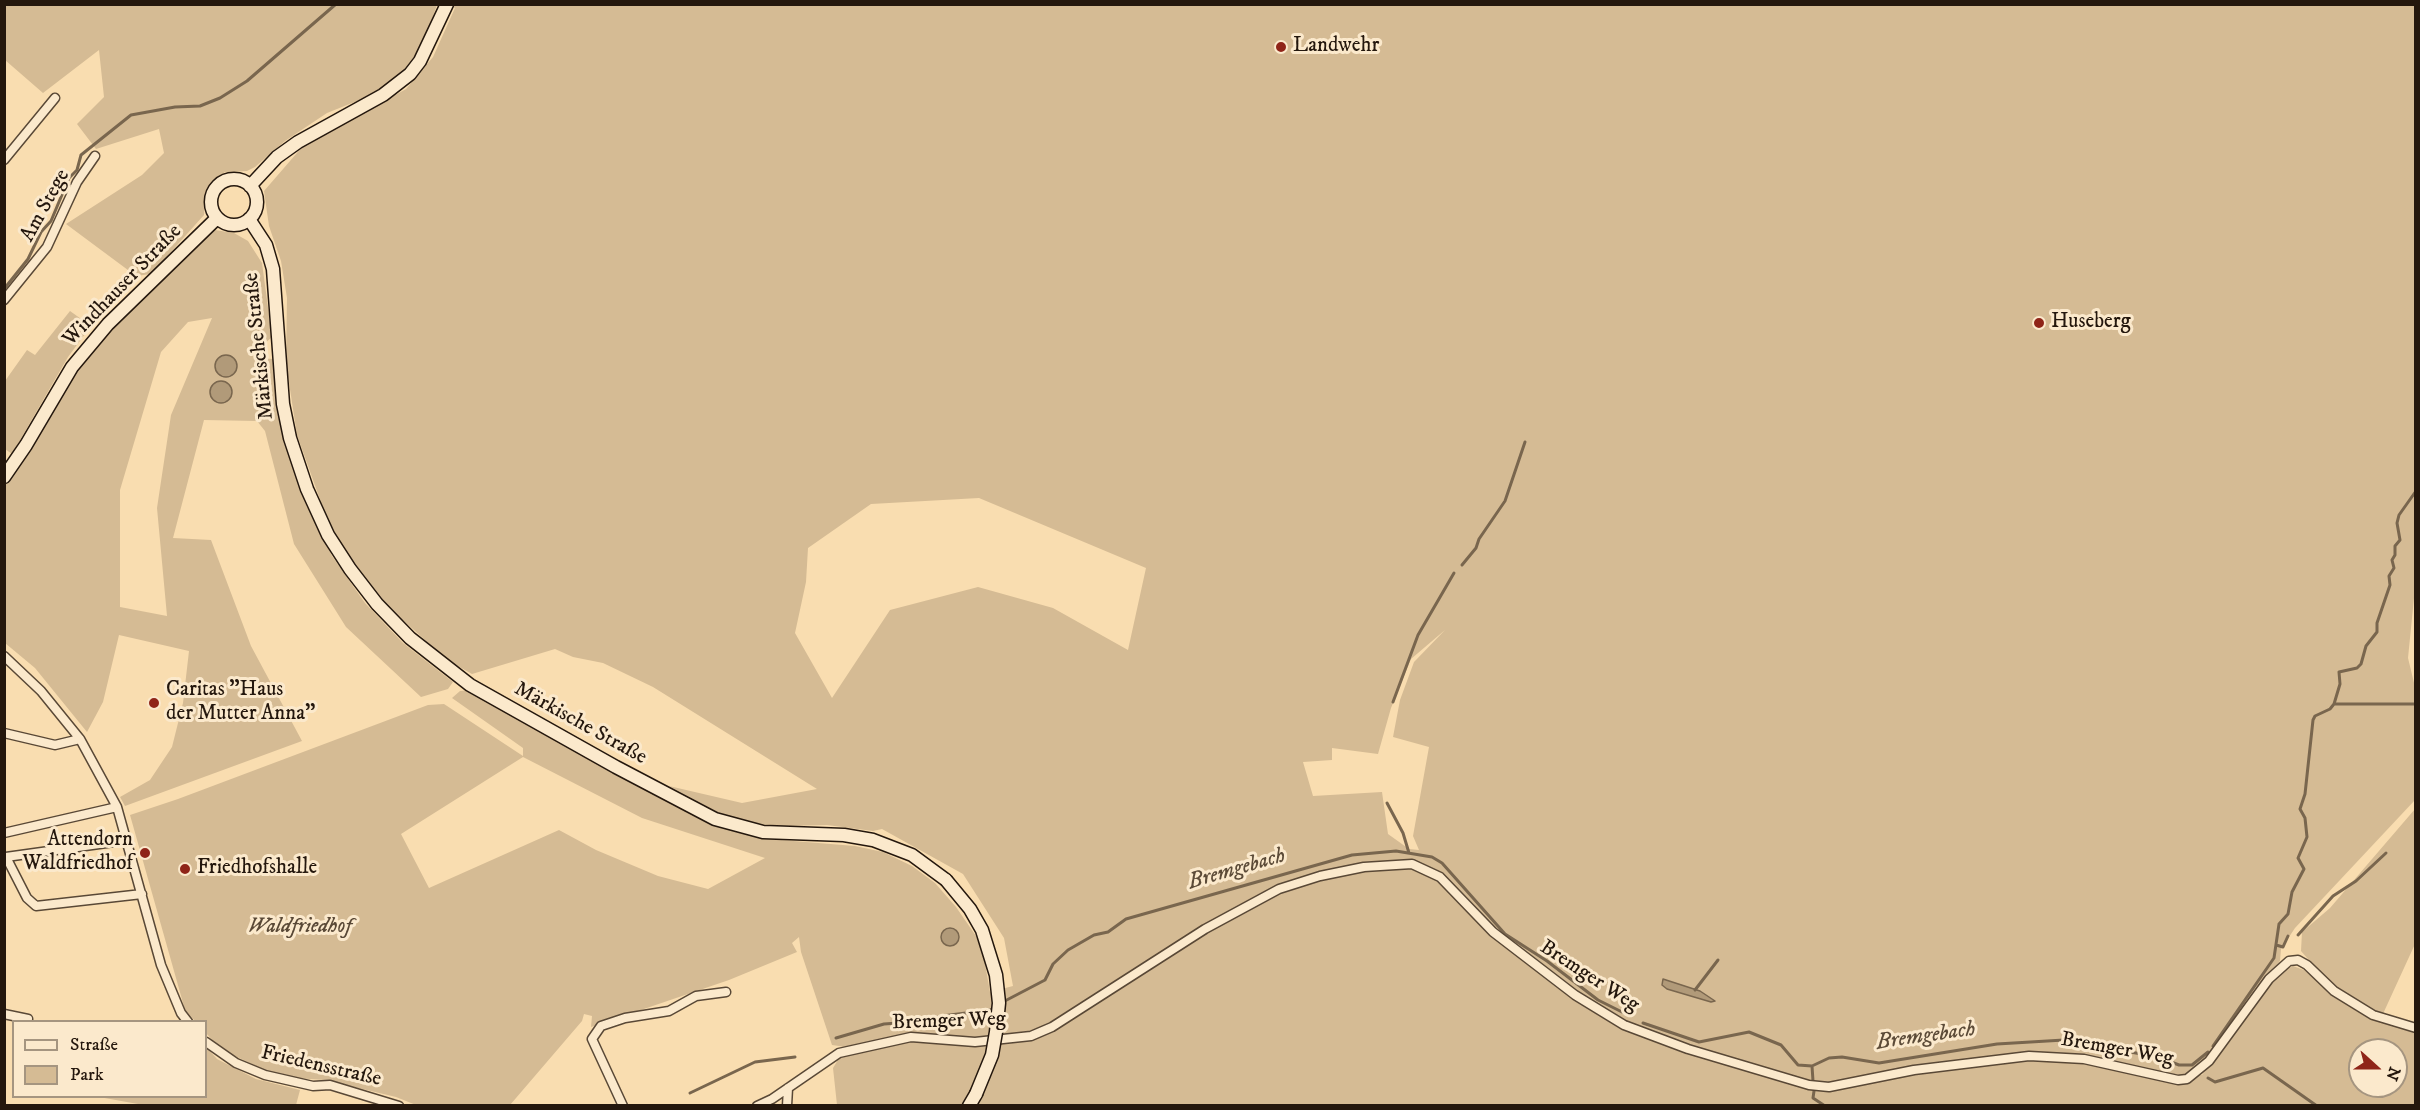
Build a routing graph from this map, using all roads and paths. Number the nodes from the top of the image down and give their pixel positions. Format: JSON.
{"nodes":[{"id":1,"x":447,"y":4,"type":"edge"},
{"id":2,"x":55,"y":98,"type":"dead end"},
{"id":3,"x":95,"y":156,"type":"dead end"},
{"id":4,"x":4,"y":160,"type":"edge"},
{"id":5,"x":250,"y":186,"type":"junction"},
{"id":6,"x":217,"y":218,"type":"junction"},
{"id":7,"x":249,"y":219,"type":"junction"},
{"id":8,"x":4,"y":300,"type":"edge"},
{"id":9,"x":4,"y":477,"type":"edge"},
{"id":10,"x":4,"y":656,"type":"edge"},
{"id":11,"x":4,"y":733,"type":"edge"},
{"id":12,"x":80,"y":739,"type":"junction"},
{"id":13,"x":117,"y":807,"type":"junction"},
{"id":14,"x":4,"y":833,"type":"edge"},
{"id":15,"x":128,"y":840,"type":"junction"},
{"id":16,"x":142,"y":894,"type":"junction"},
{"id":17,"x":726,"y":992,"type":"dead end"},
{"id":18,"x":4,"y":1014,"type":"edge"},
{"id":19,"x":28,"y":1019,"type":"dead end"},
{"id":20,"x":186,"y":1020,"type":"edge"},
{"id":21,"x":2412,"y":1027,"type":"edge"},
{"id":22,"x":207,"y":1043,"type":"edge"},
{"id":23,"x":788,"y":1088,"type":"junction"},
{"id":24,"x":399,"y":1106,"type":"edge"},
{"id":25,"x":623,"y":1106,"type":"edge"},
{"id":26,"x":757,"y":1106,"type":"edge"},
{"id":27,"x":787,"y":1106,"type":"edge"},
{"id":28,"x":969,"y":1106,"type":"edge"}],
"edges":[{"from":1,"to":5,"type":"main road"},
{"from":2,"to":4,"type":"street"},
{"from":3,"to":8,"type":"street","name":"Am Stege"},
{"from":5,"to":6,"type":"main road"},
{"from":5,"to":7,"type":"main road"},
{"from":6,"to":7,"type":"main road"},
{"from":6,"to":9,"type":"main road","name":"Windhauser Straße"},
{"from":7,"to":28,"type":"main road","name":"Märkische Straße","bridge":true},
{"from":10,"to":12,"type":"street"},
{"from":11,"to":12,"type":"street"},
{"from":12,"to":13,"type":"street"},
{"from":13,"to":14,"type":"street"},
{"from":13,"to":15,"type":"street"},
{"from":15,"to":16,"type":"street"},
{"from":15,"to":16,"type":"street"},
{"from":16,"to":20,"type":"street"},
{"from":17,"to":25,"type":"street"},
{"from":18,"to":19,"type":"street"},
{"from":21,"to":23,"type":"street","name":"Bremger Weg"},
{"from":22,"to":24,"type":"street","name":"Friedensstraße"},
{"from":23,"to":26,"type":"street","name":"Bremger Weg"},
{"from":23,"to":27,"type":"street"}]}
